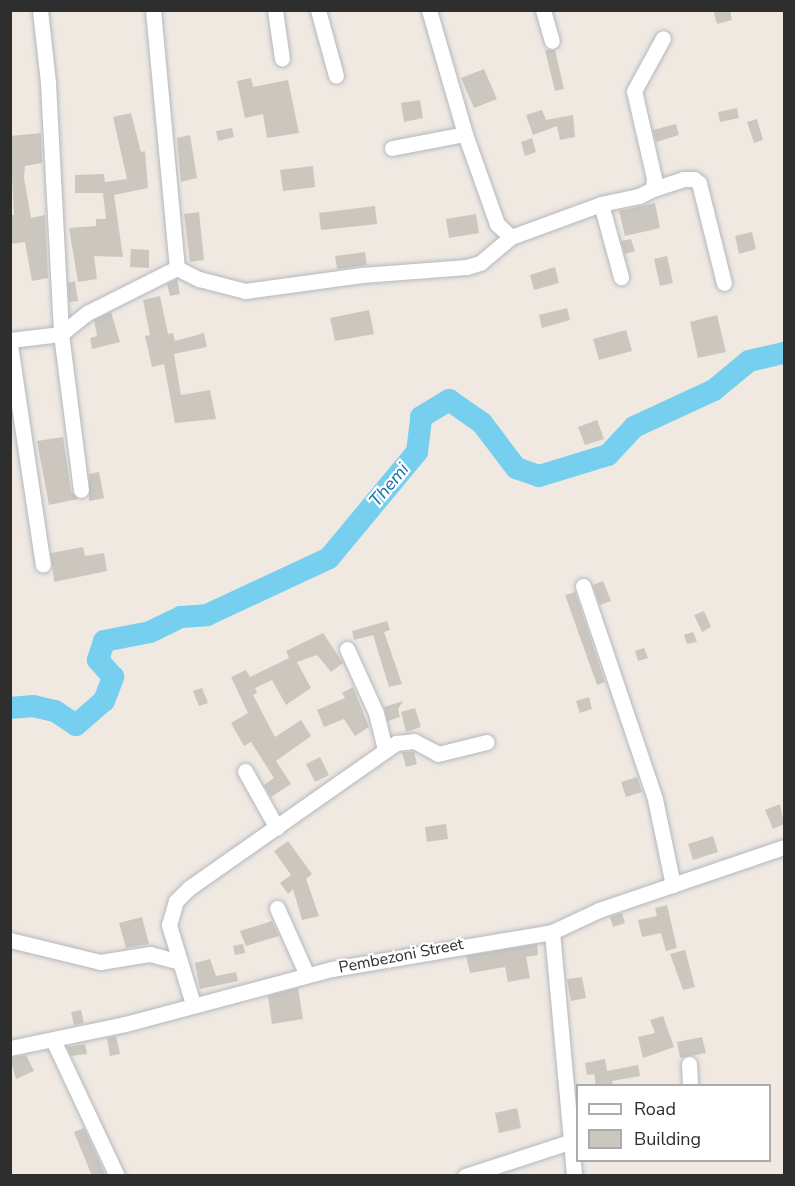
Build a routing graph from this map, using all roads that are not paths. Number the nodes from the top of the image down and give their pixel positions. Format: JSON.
{"nodes":[{"id":1,"x":40,"y":10,"type":"edge"},
{"id":2,"x":153,"y":10,"type":"edge"},
{"id":3,"x":275,"y":10,"type":"edge"},
{"id":4,"x":318,"y":10,"type":"edge"},
{"id":5,"x":429,"y":10,"type":"edge"},
{"id":6,"x":543,"y":10,"type":"edge"},
{"id":7,"x":663,"y":38,"type":"dead end"},
{"id":8,"x":552,"y":41,"type":"dead end"},
{"id":9,"x":282,"y":59,"type":"dead end"},
{"id":10,"x":336,"y":76,"type":"dead end"},
{"id":11,"x":465,"y":134,"type":"junction"},
{"id":12,"x":392,"y":148,"type":"dead end"},
{"id":13,"x":653,"y":189,"type":"junction"},
{"id":14,"x":601,"y":204,"type":"junction"},
{"id":15,"x":511,"y":237,"type":"junction"},
{"id":16,"x":177,"y":268,"type":"junction"},
{"id":17,"x":621,"y":278,"type":"dead end"},
{"id":18,"x":724,"y":283,"type":"dead end"},
{"id":19,"x":61,"y":334,"type":"junction"},
{"id":20,"x":10,"y":340,"type":"edge"},
{"id":21,"x":10,"y":345,"type":"edge"},
{"id":22,"x":81,"y":490,"type":"dead end"},
{"id":23,"x":43,"y":565,"type":"dead end"},
{"id":24,"x":583,"y":586,"type":"dead end"},
{"id":25,"x":347,"y":649,"type":"dead end"},
{"id":26,"x":487,"y":742,"type":"dead end"},
{"id":27,"x":385,"y":750,"type":"junction"},
{"id":28,"x":245,"y":771,"type":"dead end"},
{"id":29,"x":277,"y":828,"type":"junction"},
{"id":30,"x":784,"y":848,"type":"edge"},
{"id":31,"x":673,"y":885,"type":"junction"},
{"id":32,"x":277,"y":908,"type":"dead end"},
{"id":33,"x":552,"y":932,"type":"junction"},
{"id":34,"x":10,"y":940,"type":"edge"},
{"id":35,"x":180,"y":962,"type":"junction"},
{"id":36,"x":307,"y":975,"type":"junction"},
{"id":37,"x":193,"y":1004,"type":"junction"},
{"id":38,"x":52,"y":1040,"type":"junction"},
{"id":39,"x":10,"y":1048,"type":"edge"},
{"id":40,"x":689,"y":1064,"type":"dead end"},
{"id":41,"x":690,"y":1084,"type":"edge"},
{"id":42,"x":573,"y":1133,"type":"edge"},
{"id":43,"x":117,"y":1176,"type":"edge"},
{"id":44,"x":465,"y":1176,"type":"edge"},
{"id":45,"x":574,"y":1176,"type":"edge"}],
"edges":[{"from":1,"to":19,"type":"street"},
{"from":2,"to":16,"type":"street"},
{"from":3,"to":9,"type":"street"},
{"from":4,"to":10,"type":"street"},
{"from":5,"to":11,"type":"street"},
{"from":6,"to":8,"type":"street"},
{"from":7,"to":13,"type":"street"},
{"from":11,"to":12,"type":"street"},
{"from":11,"to":15,"type":"street"},
{"from":13,"to":14,"type":"street"},
{"from":13,"to":18,"type":"street"},
{"from":14,"to":15,"type":"street"},
{"from":14,"to":17,"type":"street"},
{"from":15,"to":16,"type":"street"},
{"from":16,"to":19,"type":"street"},
{"from":19,"to":20,"type":"street"},
{"from":19,"to":22,"type":"street"},
{"from":21,"to":23,"type":"street"},
{"from":24,"to":31,"type":"street"},
{"from":25,"to":27,"type":"street"},
{"from":26,"to":27,"type":"street"},
{"from":27,"to":29,"type":"street"},
{"from":28,"to":29,"type":"street"},
{"from":29,"to":35,"type":"street"},
{"from":30,"to":31,"type":"street","name":"Pembezoni Street"},
{"from":31,"to":33,"type":"street","name":"Pembezoni Street"},
{"from":32,"to":36,"type":"street"},
{"from":33,"to":36,"type":"street","name":"Pembezoni Street"},
{"from":33,"to":42,"type":"street"},
{"from":34,"to":35,"type":"street"},
{"from":35,"to":37,"type":"street"},
{"from":36,"to":37,"type":"street","name":"Pembezoni Street"},
{"from":37,"to":38,"type":"street","name":"Pembezoni Street"},
{"from":38,"to":39,"type":"street","name":"Pembezoni Street"},
{"from":38,"to":43,"type":"street"},
{"from":40,"to":41,"type":"street"},
{"from":42,"to":44,"type":"street"},
{"from":42,"to":45,"type":"street"}]}
